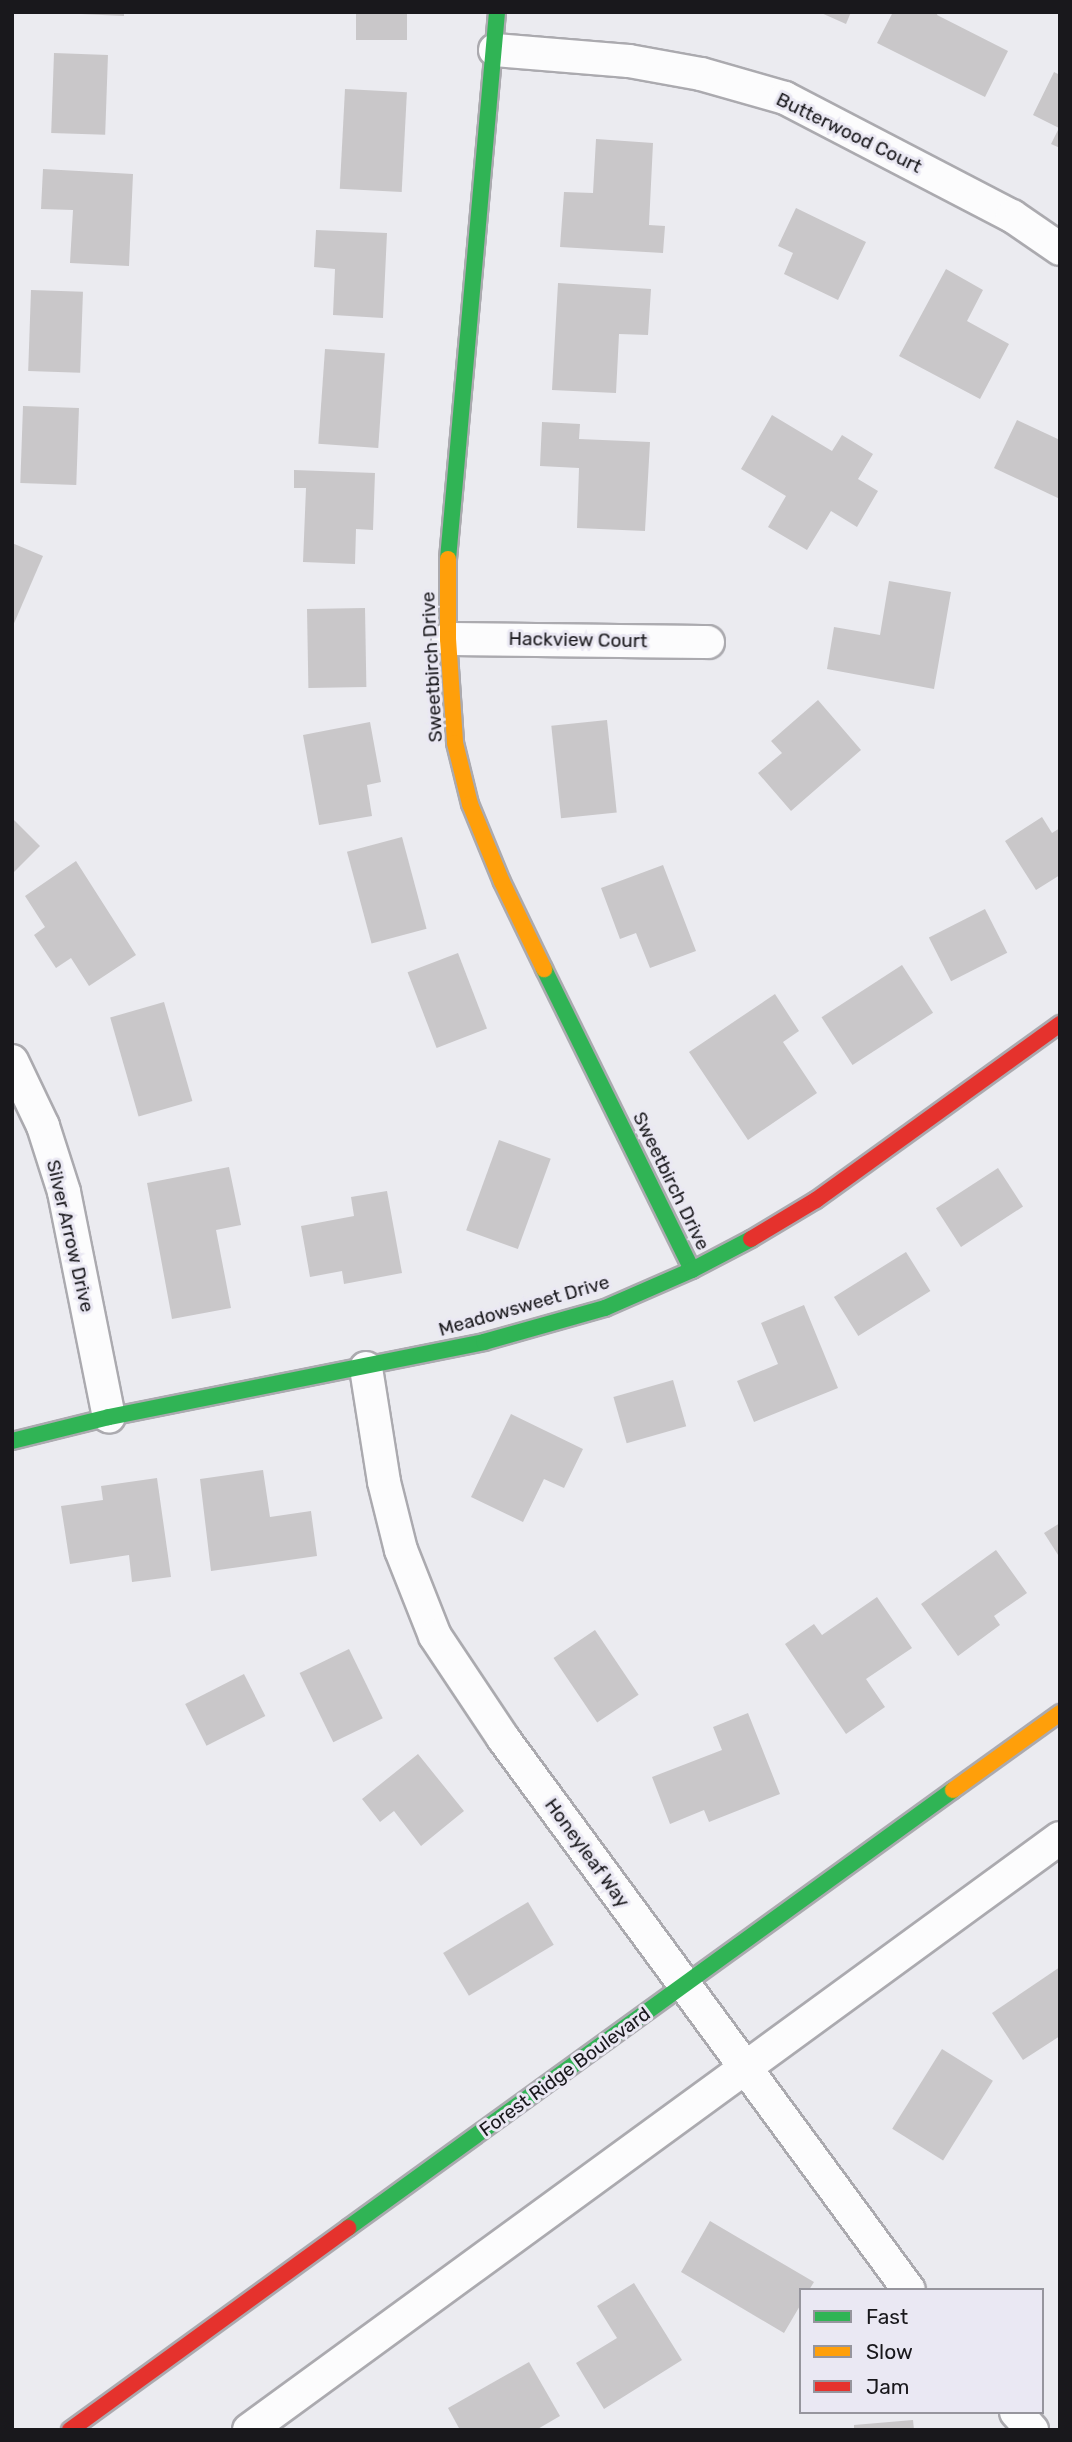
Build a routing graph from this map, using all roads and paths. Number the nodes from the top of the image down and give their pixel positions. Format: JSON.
{"nodes":[{"id":1,"x":498,"y":12,"type":"edge"},
{"id":2,"x":495,"y":50,"type":"junction"},
{"id":3,"x":1060,"y":249,"type":"edge"},
{"id":4,"x":448,"y":639,"type":"junction"},
{"id":5,"x":708,"y":642,"type":"dead end"},
{"id":6,"x":1060,"y":1024,"type":"edge"},
{"id":7,"x":12,"y":1061,"type":"edge"},
{"id":8,"x":692,"y":1270,"type":"junction"},
{"id":9,"x":366,"y":1368,"type":"junction"},
{"id":10,"x":109,"y":1417,"type":"junction"},
{"id":11,"x":12,"y":1441,"type":"edge"},
{"id":12,"x":1060,"y":1713,"type":"edge"},
{"id":13,"x":1060,"y":1838,"type":"edge"},
{"id":14,"x":684,"y":1986,"type":"junction"},
{"id":15,"x":744,"y":2069,"type":"junction"},
{"id":16,"x":908,"y":2288,"type":"edge"},
{"id":17,"x":1018,"y":2414,"type":"edge"},
{"id":18,"x":70,"y":2430,"type":"edge"},
{"id":19,"x":249,"y":2430,"type":"edge"},
{"id":20,"x":1032,"y":2430,"type":"edge"}],
"edges":[{"from":1,"to":2,"type":"street","name":"Sweetbirch Drive"},
{"from":2,"to":3,"type":"street","name":"Butterwood Court"},
{"from":2,"to":4,"type":"street","name":"Sweetbirch Drive"},
{"from":4,"to":5,"type":"street","name":"Hackview Court"},
{"from":4,"to":8,"type":"street","name":"Sweetbirch Drive"},
{"from":6,"to":8,"type":"street","name":"Meadowsweet Drive"},
{"from":7,"to":10,"type":"street","name":"Silver Arrow Drive"},
{"from":8,"to":9,"type":"street","name":"Meadowsweet Drive"},
{"from":9,"to":10,"type":"street","name":"Meadowsweet Drive"},
{"from":9,"to":14,"type":"street","name":"Honeyleaf Way"},
{"from":10,"to":11,"type":"street","name":"Meadowsweet Drive"},
{"from":12,"to":14,"type":"street","name":"Forest Ridge Boulevard"},
{"from":13,"to":15,"type":"street"},
{"from":14,"to":15,"type":"street","name":"Honeyleaf Way"},
{"from":14,"to":18,"type":"street","name":"Forest Ridge Boulevard"},
{"from":15,"to":16,"type":"street","name":"Honeyleaf Way"},
{"from":15,"to":19,"type":"street"},
{"from":17,"to":20,"type":"street"}]}
